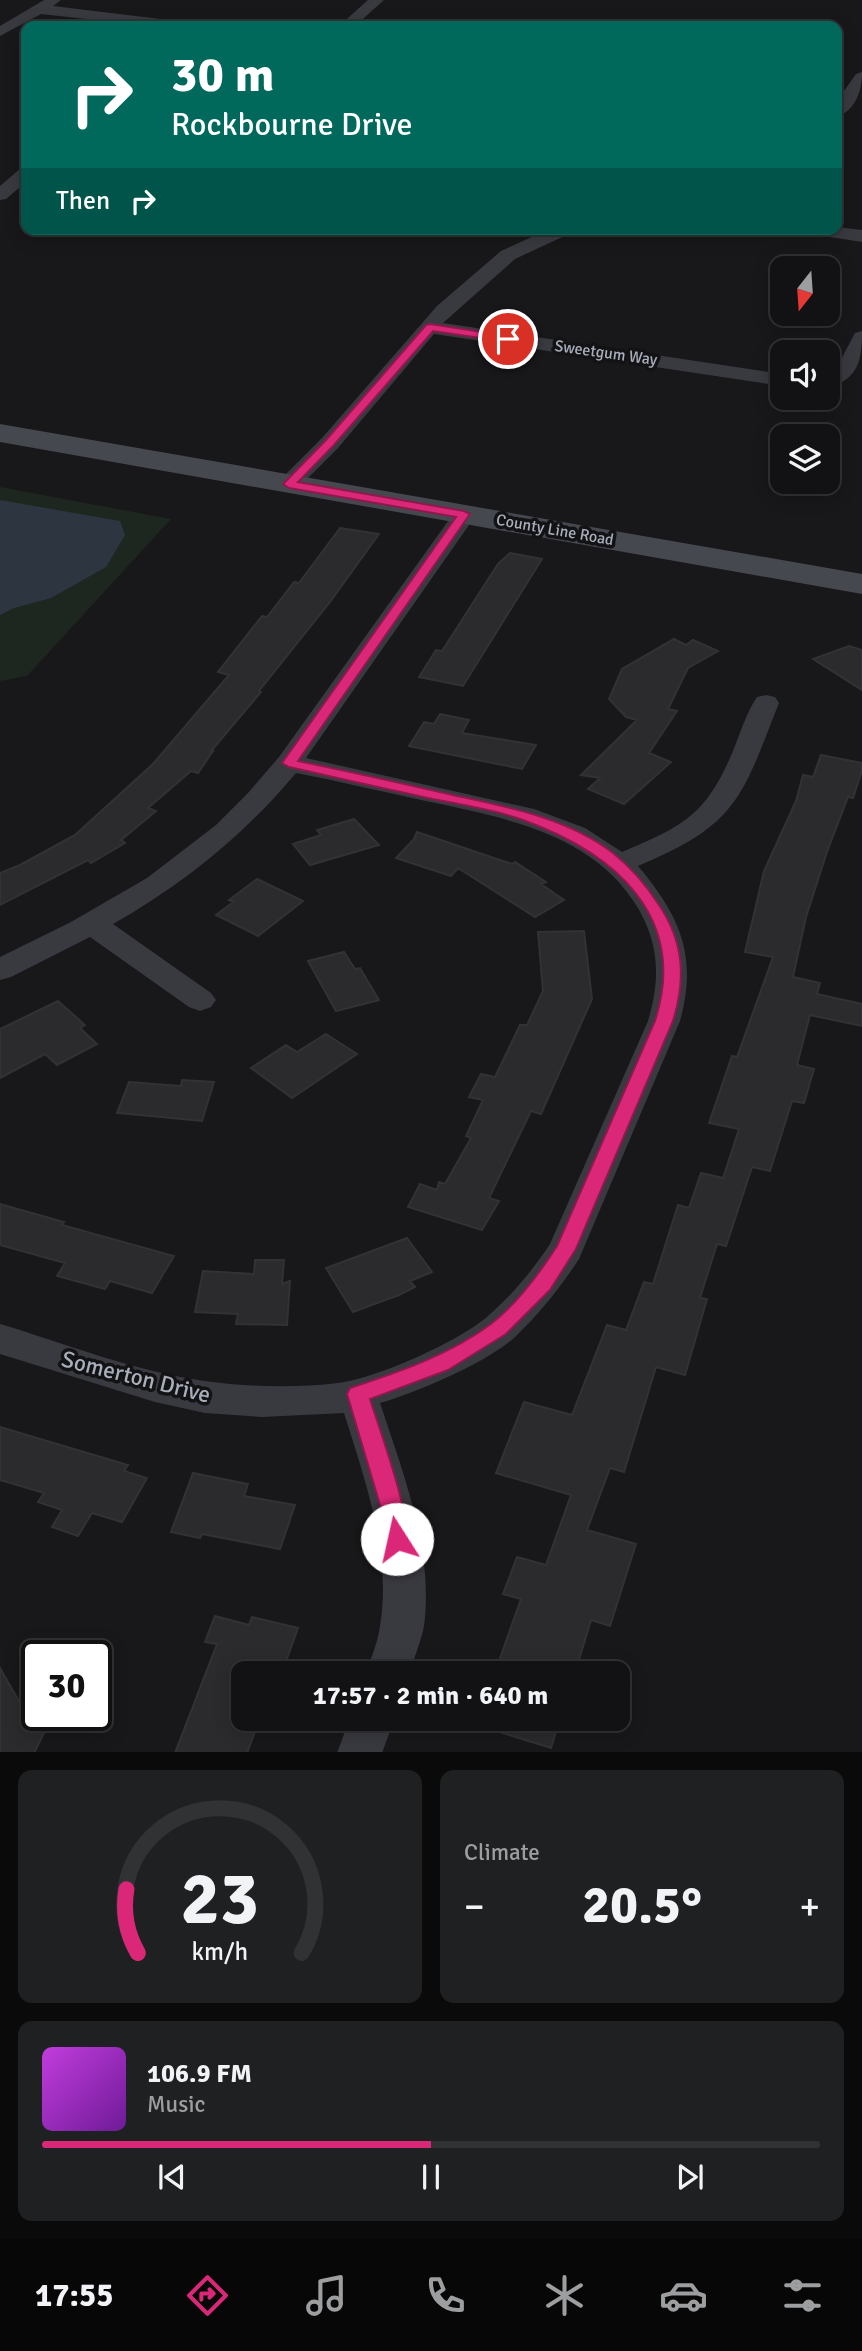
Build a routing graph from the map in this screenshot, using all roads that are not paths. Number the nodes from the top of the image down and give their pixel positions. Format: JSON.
{"nodes":[{"id":1,"x":54,"y":0,"type":"edge"},
{"id":2,"x":377,"y":0,"type":"edge"},
{"id":3,"x":38,"y":9,"type":"junction"},
{"id":4,"x":142,"y":21,"type":"edge"},
{"id":5,"x":352,"y":21,"type":"edge"},
{"id":6,"x":0,"y":32,"type":"edge"},
{"id":7,"x":862,"y":77,"type":"edge"},
{"id":8,"x":846,"y":104,"type":"edge"},
{"id":9,"x":21,"y":177,"type":"edge"},
{"id":10,"x":0,"y":195,"type":"edge"},
{"id":11,"x":842,"y":233,"type":"edge"},
{"id":12,"x":552,"y":235,"type":"edge"},
{"id":13,"x":862,"y":236,"type":"edge"},
{"id":14,"x":430,"y":327,"type":"junction"},
{"id":15,"x":862,"y":337,"type":"edge"},
{"id":16,"x":840,"y":375,"type":"edge"},
{"id":17,"x":770,"y":378,"type":"edge"},
{"id":18,"x":0,"y":433,"type":"edge"},
{"id":19,"x":289,"y":484,"type":"junction"},
{"id":20,"x":464,"y":514,"type":"junction"},
{"id":21,"x":862,"y":584,"type":"edge"},
{"id":22,"x":766,"y":703,"type":"dead end"},
{"id":23,"x":289,"y":763,"type":"junction"},
{"id":24,"x":618,"y":864,"type":"junction"},
{"id":25,"x":93,"y":924,"type":"junction"},
{"id":26,"x":0,"y":970,"type":"edge"},
{"id":27,"x":200,"y":1000,"type":"dead end"},
{"id":28,"x":0,"y":1339,"type":"edge"},
{"id":29,"x":358,"y":1394,"type":"junction"},
{"id":30,"x":392,"y":1661,"type":"edge"},
{"id":31,"x":368,"y":1731,"type":"edge"},
{"id":32,"x":359,"y":1752,"type":"edge"}],
"edges":[{"from":1,"to":3,"type":"street"},
{"from":2,"to":5,"type":"street"},
{"from":3,"to":4,"type":"street"},
{"from":3,"to":6,"type":"street"},
{"from":7,"to":8,"type":"street"},
{"from":9,"to":10,"type":"street"},
{"from":11,"to":13,"type":"street"},
{"from":12,"to":14,"type":"street"},
{"from":14,"to":17,"type":"street","name":"Sweetgum Way"},
{"from":14,"to":19,"type":"street"},
{"from":15,"to":16,"type":"street"},
{"from":18,"to":19,"type":"main road","name":"County Line Road"},
{"from":19,"to":20,"type":"main road","name":"County Line Road"},
{"from":20,"to":21,"type":"main road","name":"County Line Road"},
{"from":20,"to":23,"type":"street"},
{"from":22,"to":24,"type":"street"},
{"from":23,"to":24,"type":"street","name":"Somerton Drive"},
{"from":23,"to":25,"type":"street"},
{"from":24,"to":29,"type":"street","name":"Somerton Drive"},
{"from":25,"to":26,"type":"street"},
{"from":25,"to":27,"type":"street"},
{"from":28,"to":29,"type":"street","name":"Somerton Drive"},
{"from":29,"to":30,"type":"street"},
{"from":31,"to":32,"type":"street"}]}
